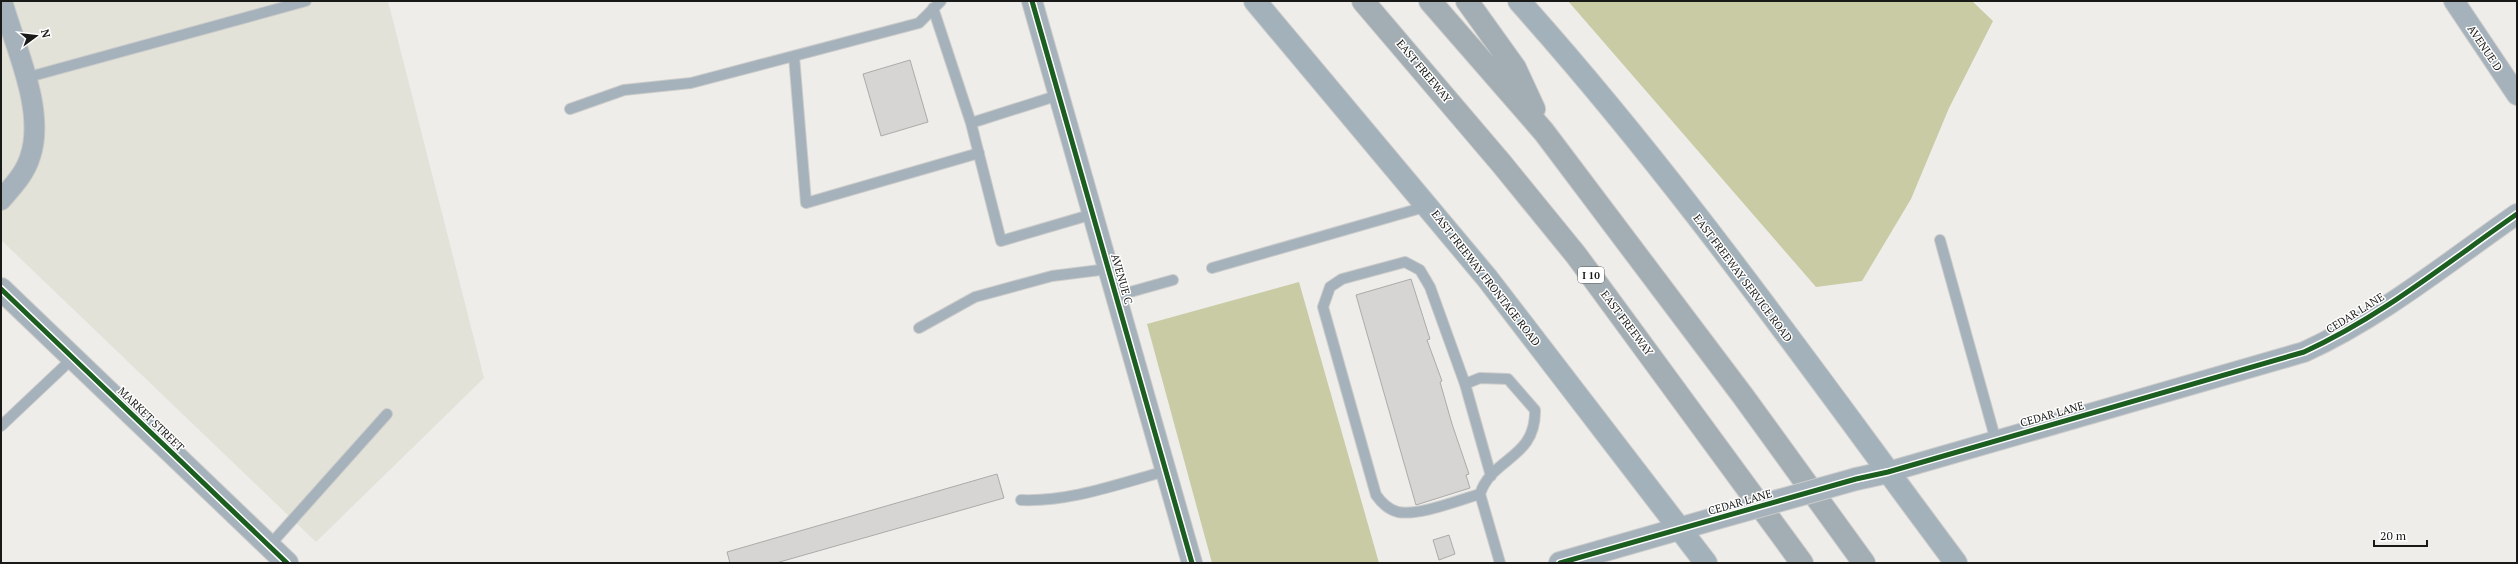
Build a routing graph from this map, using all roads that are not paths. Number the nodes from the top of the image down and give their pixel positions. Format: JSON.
{"nodes":[{"id":1,"x":2,"y":1,"type":"edge"},
{"id":2,"x":306,"y":1,"type":"edge"},
{"id":3,"x":1032,"y":1,"type":"edge"},
{"id":4,"x":1256,"y":1,"type":"edge"},
{"id":5,"x":1363,"y":1,"type":"edge"},
{"id":6,"x":1430,"y":1,"type":"edge"},
{"id":7,"x":1467,"y":1,"type":"edge"},
{"id":8,"x":1519,"y":1,"type":"edge"},
{"id":9,"x":2454,"y":1,"type":"edge"},
{"id":10,"x":937,"y":5,"type":"edge"},
{"id":11,"x":794,"y":56,"type":"junction"},
{"id":12,"x":25,"y":78,"type":"junction"},
{"id":13,"x":1059,"y":95,"type":"junction"},
{"id":14,"x":2517,"y":95,"type":"edge"},
{"id":15,"x":570,"y":109,"type":"dead end"},
{"id":16,"x":971,"y":123,"type":"junction"},
{"id":17,"x":1544,"y":132,"type":"junction"},
{"id":18,"x":979,"y":152,"type":"junction"},
{"id":19,"x":1,"y":200,"type":"edge"},
{"id":20,"x":1428,"y":206,"type":"junction"},
{"id":21,"x":1093,"y":214,"type":"junction"},
{"id":22,"x":2517,"y":214,"type":"edge"},
{"id":23,"x":1940,"y":240,"type":"dead end"},
{"id":24,"x":1212,"y":268,"type":"dead end"},
{"id":25,"x":1108,"y":269,"type":"junction"},
{"id":26,"x":1172,"y":280,"type":"dead end"},
{"id":27,"x":1,"y":289,"type":"edge"},
{"id":28,"x":1116,"y":296,"type":"junction"},
{"id":29,"x":919,"y":328,"type":"dead end"},
{"id":30,"x":73,"y":358,"type":"junction"},
{"id":31,"x":1464,"y":384,"type":"junction"},
{"id":32,"x":387,"y":414,"type":"dead end"},
{"id":33,"x":1,"y":426,"type":"edge"},
{"id":34,"x":1996,"y":441,"type":"junction"},
{"id":35,"x":1166,"y":471,"type":"junction"},
{"id":36,"x":1888,"y":472,"type":"junction"},
{"id":37,"x":1491,"y":476,"type":"junction"},
{"id":38,"x":1480,"y":494,"type":"junction"},
{"id":39,"x":1021,"y":500,"type":"dead end"},
{"id":40,"x":1681,"y":529,"type":"junction"},
{"id":41,"x":269,"y":546,"type":"junction"},
{"id":42,"x":287,"y":563,"type":"edge"},
{"id":43,"x":1192,"y":563,"type":"edge"},
{"id":44,"x":1500,"y":563,"type":"edge"},
{"id":45,"x":1560,"y":563,"type":"edge"},
{"id":46,"x":1706,"y":563,"type":"edge"},
{"id":47,"x":1802,"y":563,"type":"edge"},
{"id":48,"x":1864,"y":563,"type":"edge"},
{"id":49,"x":1956,"y":563,"type":"edge"}],
"edges":[{"from":1,"to":12,"type":"street"},
{"from":2,"to":12,"type":"lane"},
{"from":3,"to":13,"type":"street","name":"AVENUE C"},
{"from":4,"to":20,"type":"main road","name":"EAST FREEWAY FRONTAGE ROAD"},
{"from":5,"to":47,"type":"highway","name":"EAST FREEWAY","number":"I 10"},
{"from":6,"to":17,"type":"highway"},
{"from":7,"to":17,"type":"highway"},
{"from":8,"to":36,"type":"main road","name":"EAST FREEWAY SERVICE ROAD"},
{"from":9,"to":14,"type":"street","name":"AVENUE D"},
{"from":10,"to":11,"type":"lane"},
{"from":10,"to":16,"type":"lane"},
{"from":11,"to":15,"type":"lane"},
{"from":11,"to":18,"type":"lane"},
{"from":12,"to":19,"type":"street"},
{"from":13,"to":16,"type":"lane"},
{"from":13,"to":21,"type":"street","name":"AVENUE C"},
{"from":16,"to":18,"type":"lane"},
{"from":17,"to":48,"type":"highway"},
{"from":18,"to":21,"type":"lane"},
{"from":20,"to":24,"type":"lane"},
{"from":20,"to":40,"type":"main road","name":"EAST FREEWAY FRONTAGE ROAD"},
{"from":21,"to":25,"type":"street","name":"AVENUE C"},
{"from":22,"to":34,"type":"street","name":"CEDAR LANE"},
{"from":23,"to":34,"type":"lane"},
{"from":25,"to":28,"type":"street","name":"AVENUE C"},
{"from":25,"to":29,"type":"lane"},
{"from":26,"to":28,"type":"lane"},
{"from":27,"to":30,"type":"street","name":"MARKET STREET"},
{"from":28,"to":35,"type":"street","name":"AVENUE C"},
{"from":30,"to":33,"type":"lane"},
{"from":30,"to":41,"type":"street","name":"MARKET STREET"},
{"from":31,"to":37,"type":"lane"},
{"from":31,"to":37,"type":"lane"},
{"from":31,"to":38,"type":"lane"},
{"from":32,"to":41,"type":"lane"},
{"from":34,"to":36,"type":"street","name":"CEDAR LANE"},
{"from":35,"to":39,"type":"lane"},
{"from":35,"to":43,"type":"street","name":"AVENUE C"},
{"from":36,"to":40,"type":"street","name":"CEDAR LANE","bridge":true},
{"from":36,"to":49,"type":"main road","name":"EAST FREEWAY SERVICE ROAD"},
{"from":37,"to":38,"type":"lane"},
{"from":38,"to":44,"type":"lane"},
{"from":40,"to":45,"type":"street","name":"CEDAR LANE"},
{"from":40,"to":46,"type":"main road","name":"EAST FREEWAY FRONTAGE ROAD"},
{"from":41,"to":42,"type":"street","name":"MARKET STREET"}]}
